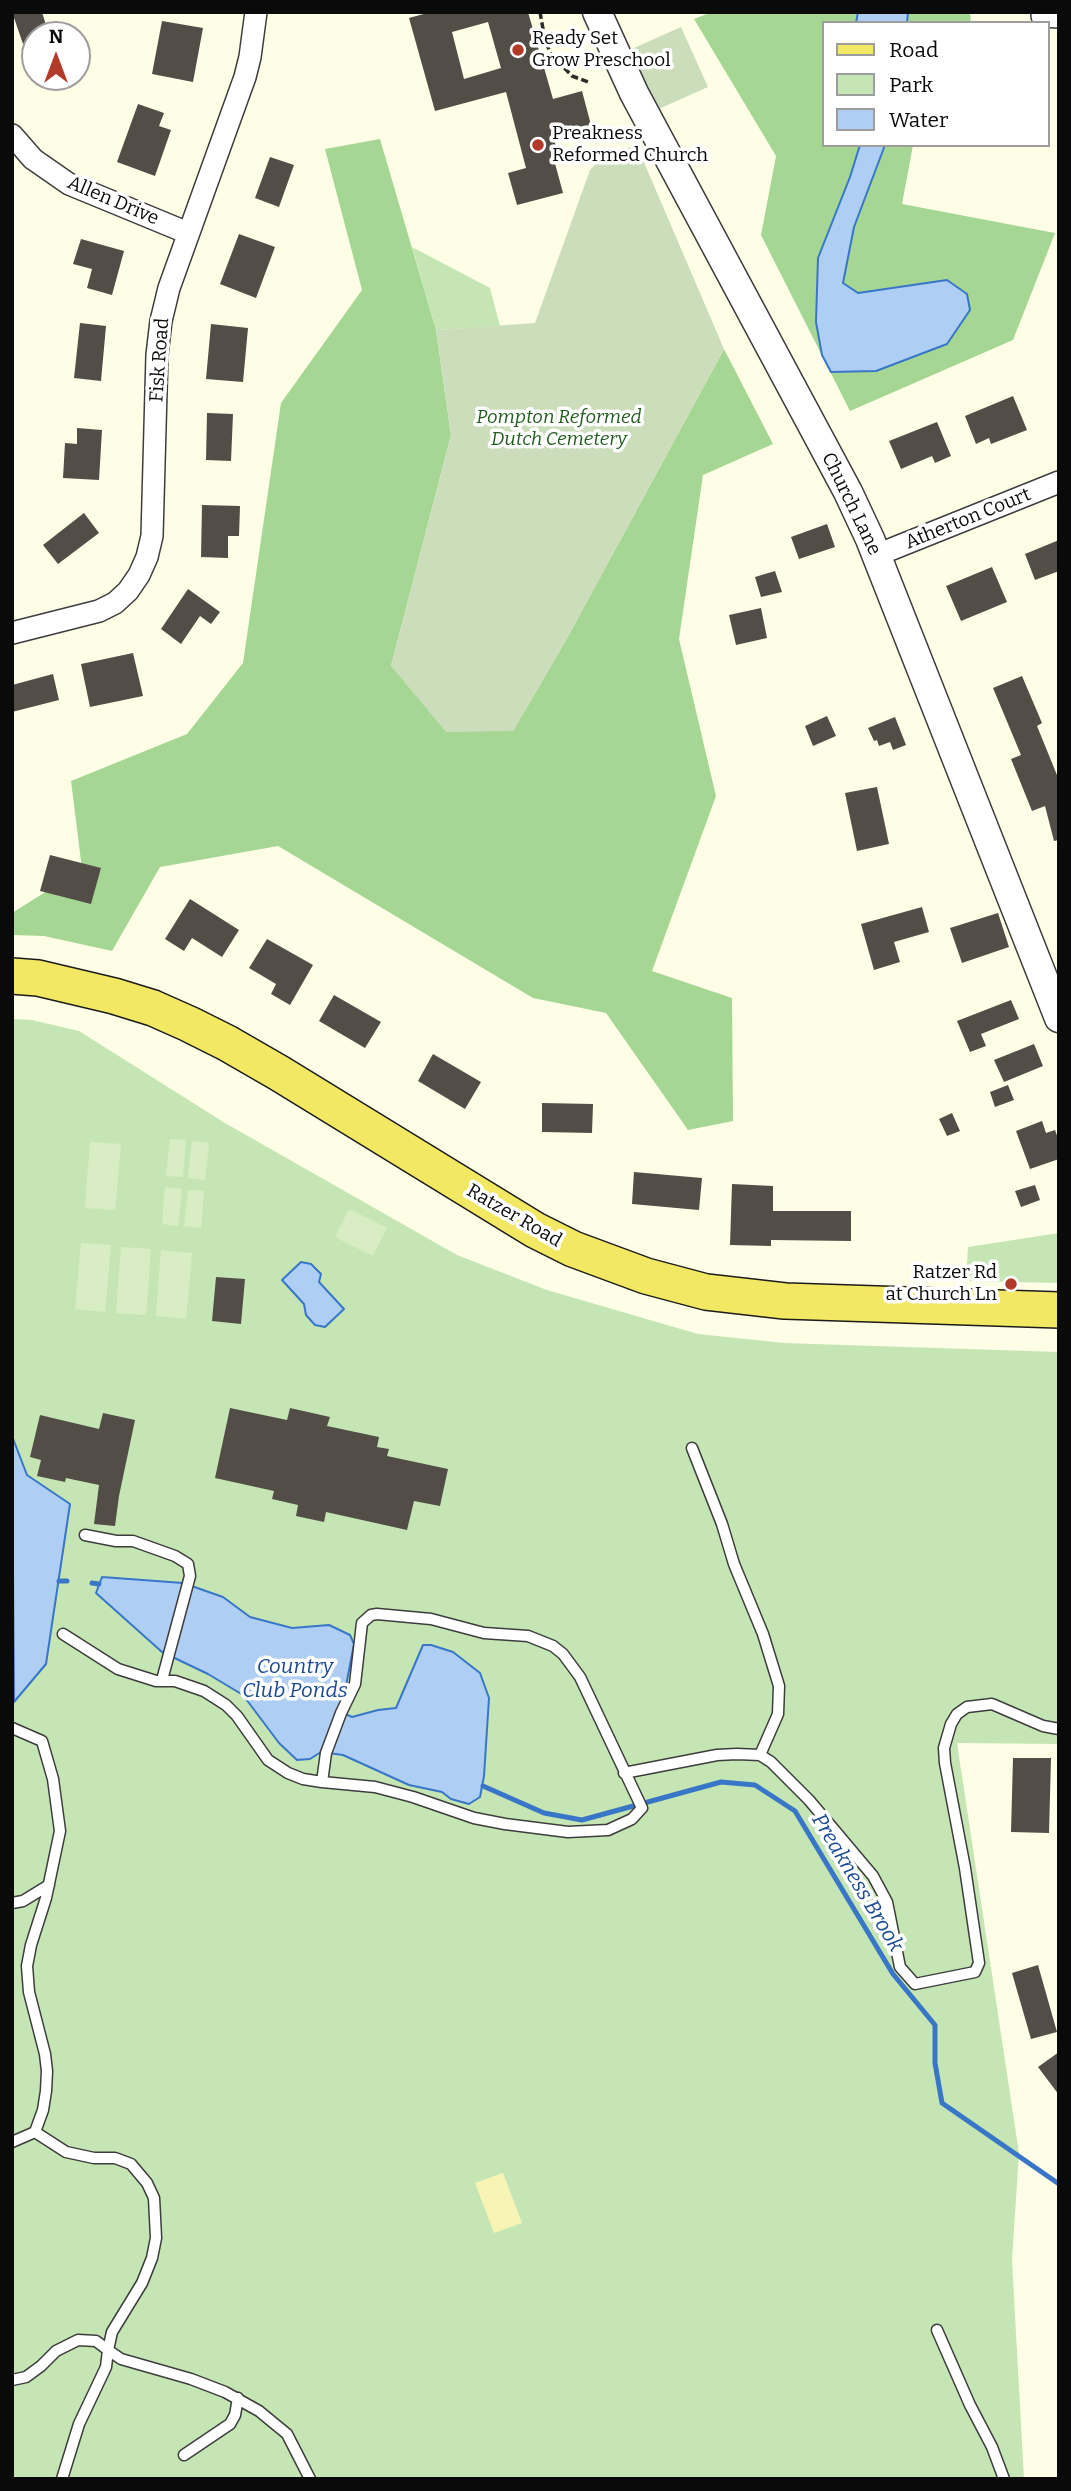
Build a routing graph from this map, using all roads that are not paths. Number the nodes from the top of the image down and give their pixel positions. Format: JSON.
{"nodes":[{"id":1,"x":256,"y":12,"type":"edge"},
{"id":2,"x":597,"y":12,"type":"edge"},
{"id":3,"x":12,"y":135,"type":"edge"},
{"id":4,"x":188,"y":233,"type":"junction"},
{"id":5,"x":1059,"y":482,"type":"edge"},
{"id":6,"x":877,"y":555,"type":"junction"},
{"id":7,"x":12,"y":633,"type":"edge"},
{"id":8,"x":12,"y":976,"type":"edge"},
{"id":9,"x":1059,"y":1018,"type":"edge"},
{"id":10,"x":1059,"y":1310,"type":"edge"},
{"id":11,"x":692,"y":1448,"type":"dead end"},
{"id":12,"x":85,"y":1535,"type":"dead end"},
{"id":13,"x":63,"y":1634,"type":"dead end"},
{"id":14,"x":162,"y":1680,"type":"junction"},
{"id":15,"x":12,"y":1728,"type":"edge"},
{"id":16,"x":1059,"y":1729,"type":"edge"},
{"id":17,"x":760,"y":1755,"type":"junction"},
{"id":18,"x":625,"y":1773,"type":"junction"},
{"id":19,"x":322,"y":1782,"type":"junction"},
{"id":20,"x":49,"y":1885,"type":"junction"},
{"id":21,"x":12,"y":1903,"type":"edge"},
{"id":22,"x":35,"y":2132,"type":"junction"},
{"id":23,"x":12,"y":2142,"type":"edge"},
{"id":24,"x":937,"y":2330,"type":"dead end"},
{"id":25,"x":108,"y":2350,"type":"junction"},
{"id":26,"x":12,"y":2380,"type":"edge"},
{"id":27,"x":237,"y":2398,"type":"junction"},
{"id":28,"x":184,"y":2455,"type":"dead end"},
{"id":29,"x":62,"y":2479,"type":"edge"},
{"id":30,"x":310,"y":2479,"type":"edge"},
{"id":31,"x":1004,"y":2479,"type":"edge"}],
"edges":[{"from":1,"to":4,"type":"street","name":"Fisk Road"},
{"from":2,"to":6,"type":"street","name":"Church Lane"},
{"from":3,"to":4,"type":"street","name":"Allen Drive"},
{"from":4,"to":7,"type":"street","name":"Fisk Road"},
{"from":5,"to":6,"type":"street","name":"Atherton Court"},
{"from":6,"to":9,"type":"street","name":"Church Lane"},
{"from":8,"to":10,"type":"main road","name":"Ratzer Road"},
{"from":11,"to":17,"type":"lane"},
{"from":12,"to":14,"type":"lane"},
{"from":13,"to":14,"type":"lane"},
{"from":14,"to":19,"type":"lane"},
{"from":15,"to":20,"type":"lane"},
{"from":16,"to":17,"type":"lane"},
{"from":17,"to":18,"type":"lane"},
{"from":18,"to":19,"type":"lane"},
{"from":18,"to":19,"type":"lane"},
{"from":20,"to":21,"type":"lane"},
{"from":20,"to":22,"type":"lane"},
{"from":22,"to":23,"type":"lane"},
{"from":22,"to":25,"type":"lane"},
{"from":24,"to":31,"type":"lane"},
{"from":25,"to":26,"type":"lane"},
{"from":25,"to":27,"type":"lane"},
{"from":25,"to":29,"type":"lane"},
{"from":27,"to":28,"type":"lane"},
{"from":27,"to":30,"type":"lane"}]}
